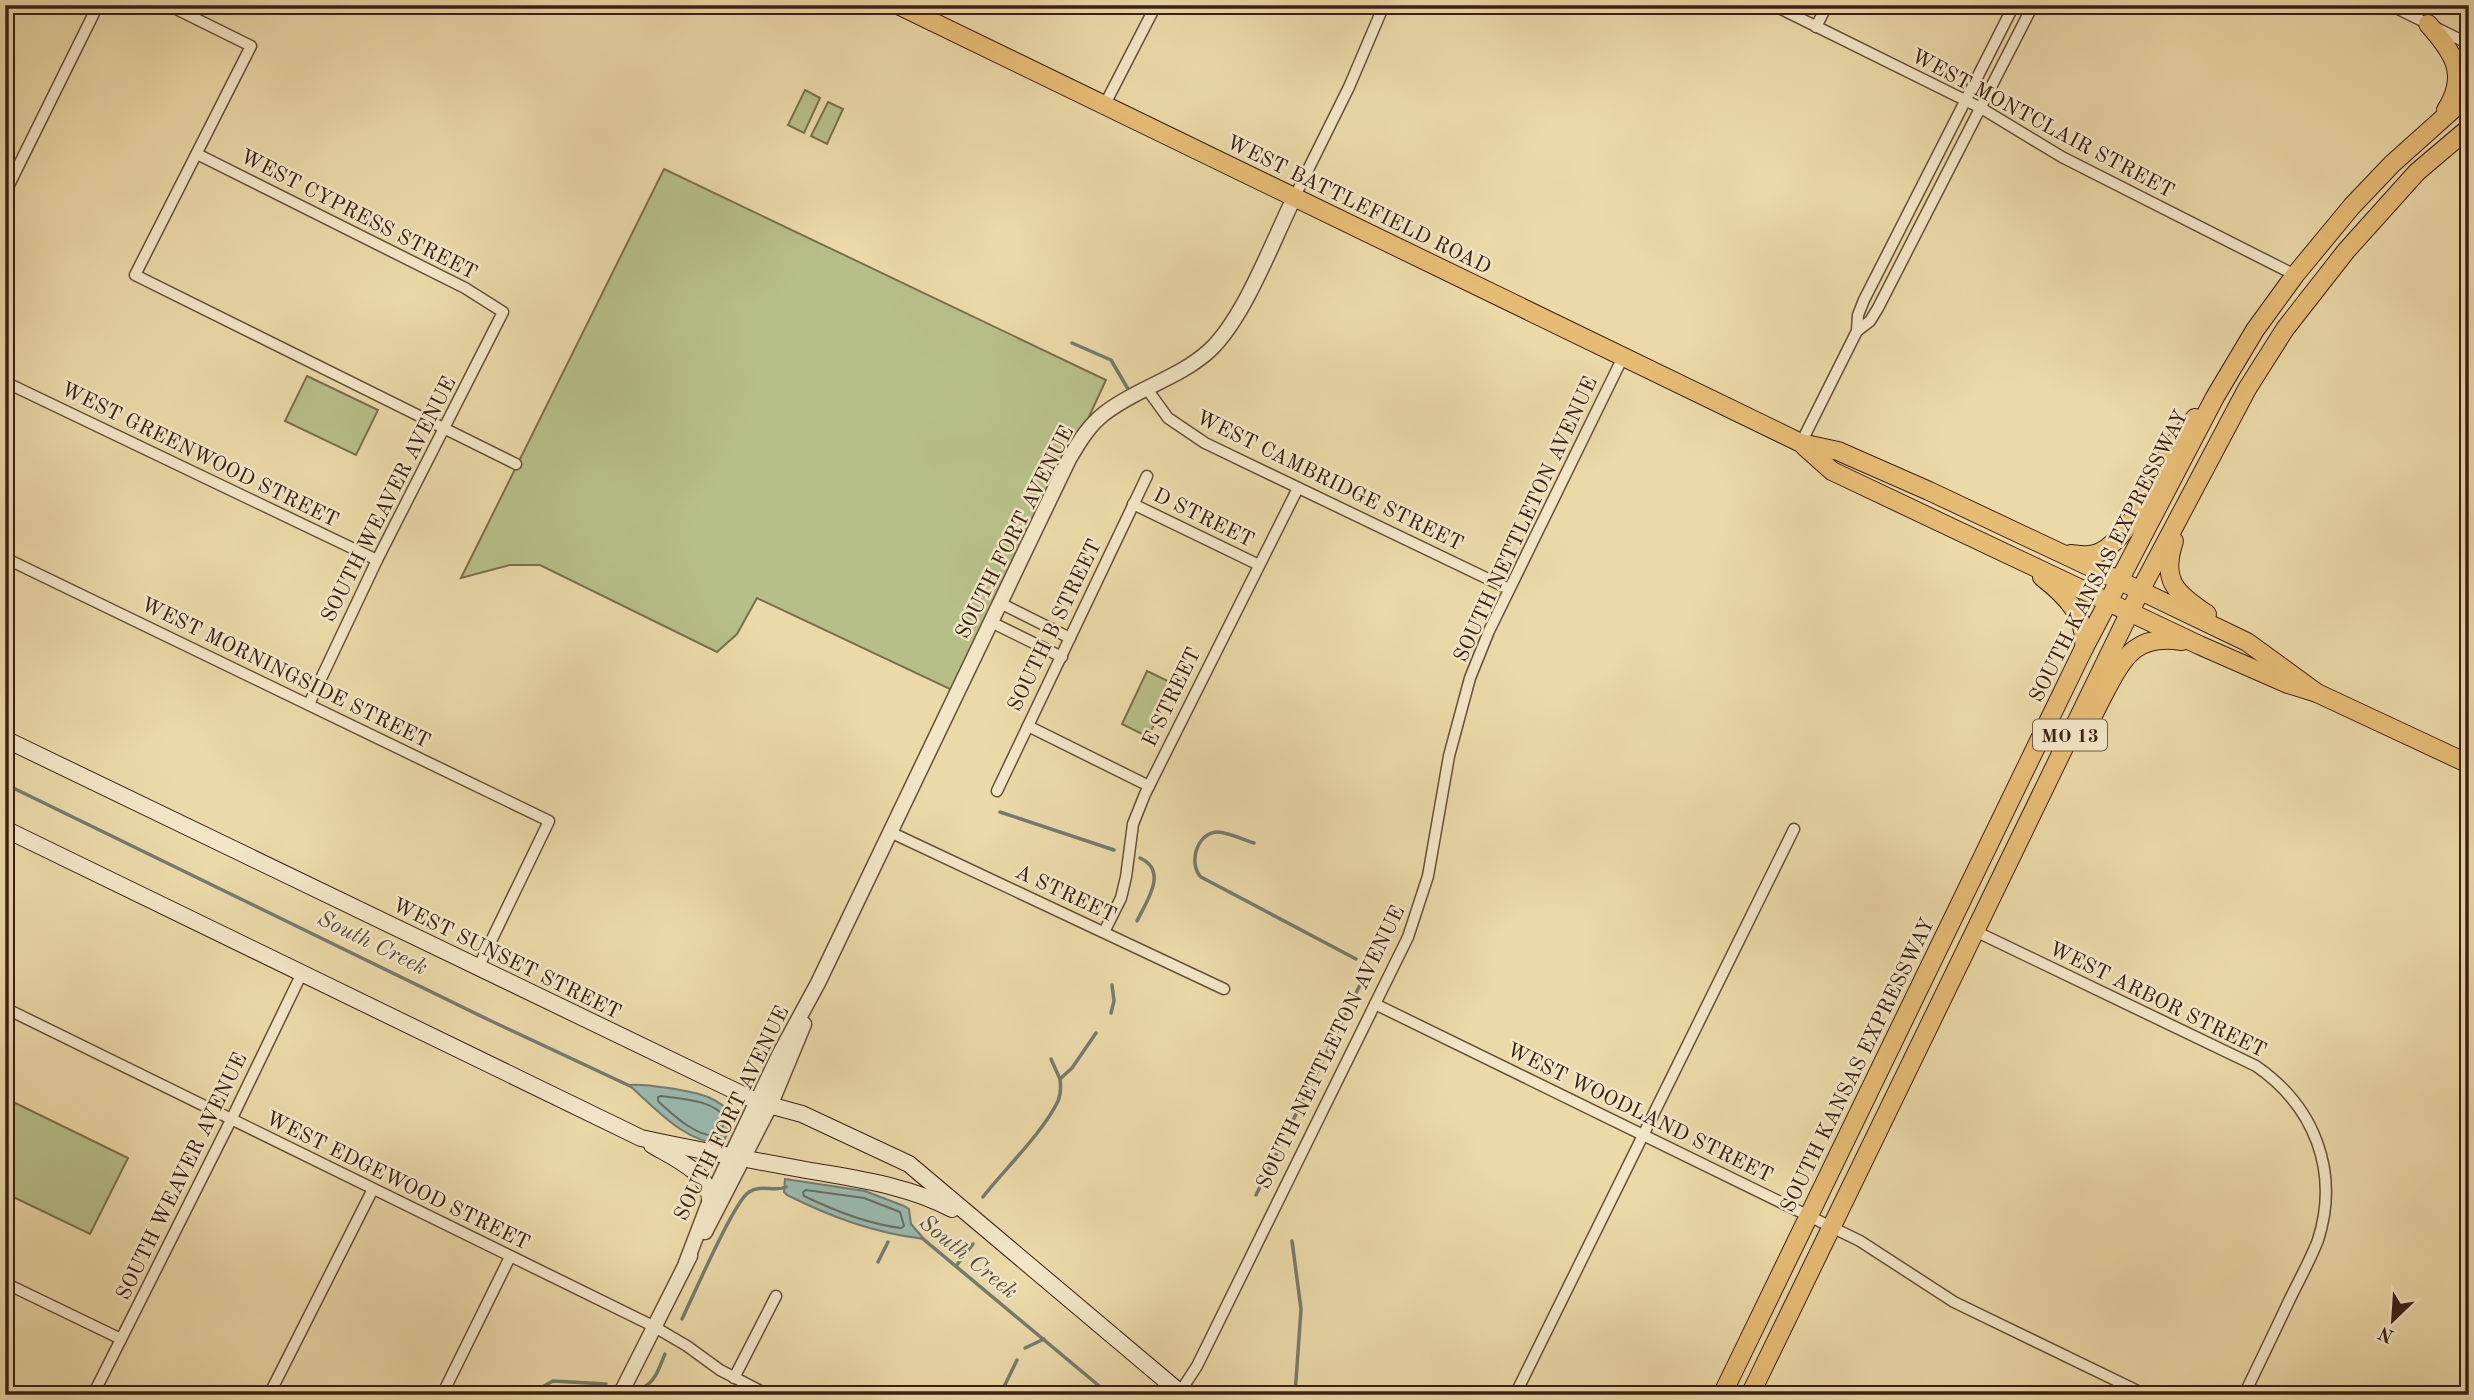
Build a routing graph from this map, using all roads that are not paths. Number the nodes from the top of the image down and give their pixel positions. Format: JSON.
{"nodes":[{"id":1,"x":98,"y":5,"type":"edge"},
{"id":2,"x":168,"y":5,"type":"edge"},
{"id":3,"x":898,"y":5,"type":"edge"},
{"id":4,"x":1156,"y":5,"type":"edge"},
{"id":5,"x":1384,"y":5,"type":"edge"},
{"id":6,"x":1773,"y":5,"type":"edge"},
{"id":7,"x":1827,"y":5,"type":"edge"},
{"id":8,"x":2014,"y":5,"type":"edge"},
{"id":9,"x":2033,"y":5,"type":"edge"},
{"id":10,"x":2390,"y":5,"type":"edge"},
{"id":11,"x":930,"y":12,"type":"edge"},
{"id":12,"x":2428,"y":24,"type":"junction"},
{"id":13,"x":1816,"y":27,"type":"junction"},
{"id":14,"x":2469,"y":44,"type":"edge"},
{"id":15,"x":2469,"y":95,"type":"edge"},
{"id":16,"x":1966,"y":101,"type":"junction"},
{"id":17,"x":1104,"y":106,"type":"junction"},
{"id":18,"x":1980,"y":108,"type":"junction"},
{"id":19,"x":2440,"y":119,"type":"junction"},
{"id":20,"x":2469,"y":128,"type":"edge"},
{"id":21,"x":197,"y":154,"type":"junction"},
{"id":22,"x":9,"y":177,"type":"edge"},
{"id":23,"x":5,"y":193,"type":"edge"},
{"id":24,"x":1294,"y":196,"type":"junction"},
{"id":25,"x":2295,"y":275,"type":"junction"},
{"id":26,"x":503,"y":312,"type":"joint"},
{"id":27,"x":1857,"y":331,"type":"junction"},
{"id":28,"x":1623,"y":357,"type":"junction"},
{"id":29,"x":5,"y":382,"type":"edge"},
{"id":30,"x":1147,"y":389,"type":"junction"},
{"id":31,"x":2215,"y":397,"type":"junction"},
{"id":32,"x":445,"y":428,"type":"junction"},
{"id":33,"x":1801,"y":443,"type":"junction"},
{"id":34,"x":2215,"y":446,"type":"junction"},
{"id":35,"x":516,"y":464,"type":"dead end"},
{"id":36,"x":1147,"y":477,"type":"dead end"},
{"id":37,"x":1298,"y":488,"type":"junction"},
{"id":38,"x":1133,"y":504,"type":"junction"},
{"id":39,"x":1991,"y":546,"type":"junction"},
{"id":40,"x":2057,"y":551,"type":"junction"},
{"id":41,"x":5,"y":558,"type":"edge"},
{"id":42,"x":377,"y":560,"type":"junction"},
{"id":43,"x":1259,"y":565,"type":"junction"},
{"id":44,"x":2118,"y":580,"type":"junction"},
{"id":45,"x":1509,"y":589,"type":"junction"},
{"id":46,"x":2140,"y":591,"type":"junction"},
{"id":47,"x":2108,"y":601,"type":"junction"},
{"id":48,"x":1000,"y":603,"type":"junction"},
{"id":49,"x":2130,"y":612,"type":"junction"},
{"id":50,"x":991,"y":622,"type":"junction"},
{"id":51,"x":1070,"y":638,"type":"junction"},
{"id":52,"x":2247,"y":642,"type":"junction"},
{"id":53,"x":2199,"y":645,"type":"junction"},
{"id":54,"x":2084,"y":648,"type":"junction"},
{"id":55,"x":1062,"y":657,"type":"junction"},
{"id":56,"x":2316,"y":693,"type":"junction"},
{"id":57,"x":309,"y":704,"type":"junction"},
{"id":58,"x":1028,"y":726,"type":"junction"},
{"id":59,"x":5,"y":739,"type":"edge"},
{"id":60,"x":2469,"y":764,"type":"edge"},
{"id":61,"x":1149,"y":786,"type":"junction"},
{"id":62,"x":997,"y":791,"type":"dead end"},
{"id":63,"x":2036,"y":804,"type":"junction"},
{"id":64,"x":5,"y":829,"type":"edge"},
{"id":65,"x":1794,"y":829,"type":"dead end"},
{"id":66,"x":890,"y":832,"type":"junction"},
{"id":67,"x":1975,"y":931,"type":"junction"},
{"id":68,"x":1104,"y":932,"type":"junction"},
{"id":69,"x":478,"y":968,"type":"junction"},
{"id":70,"x":302,"y":973,"type":"junction"},
{"id":71,"x":1224,"y":989,"type":"dead end"},
{"id":72,"x":1375,"y":1004,"type":"junction"},
{"id":73,"x":5,"y":1008,"type":"edge"},
{"id":74,"x":764,"y":1104,"type":"junction"},
{"id":75,"x":232,"y":1118,"type":"junction"},
{"id":76,"x":1643,"y":1135,"type":"junction"},
{"id":77,"x":641,"y":1138,"type":"junction"},
{"id":78,"x":737,"y":1158,"type":"junction"},
{"id":79,"x":373,"y":1189,"type":"junction"},
{"id":80,"x":710,"y":1200,"type":"junction"},
{"id":81,"x":1810,"y":1216,"type":"junction"},
{"id":82,"x":981,"y":1226,"type":"junction"},
{"id":83,"x":1832,"y":1227,"type":"junction"},
{"id":84,"x":510,"y":1258,"type":"junction"},
{"id":85,"x":686,"y":1263,"type":"junction"},
{"id":86,"x":5,"y":1283,"type":"edge"},
{"id":87,"x":776,"y":1296,"type":"dead end"},
{"id":88,"x":653,"y":1326,"type":"junction"},
{"id":89,"x":121,"y":1339,"type":"junction"},
{"id":90,"x":734,"y":1378,"type":"junction"},
{"id":91,"x":1181,"y":1394,"type":"edge"},
{"id":92,"x":93,"y":1395,"type":"edge"},
{"id":93,"x":269,"y":1395,"type":"edge"},
{"id":94,"x":442,"y":1395,"type":"edge"},
{"id":95,"x":620,"y":1395,"type":"edge"},
{"id":96,"x":768,"y":1395,"type":"edge"},
{"id":97,"x":1516,"y":1395,"type":"edge"},
{"id":98,"x":1723,"y":1395,"type":"edge"},
{"id":99,"x":1750,"y":1395,"type":"edge"},
{"id":100,"x":2146,"y":1395,"type":"edge"},
{"id":101,"x":2245,"y":1395,"type":"edge"}],
"edges":[{"from":1,"to":22,"type":"street"},
{"from":2,"to":21,"type":"street"},
{"from":3,"to":11,"type":"main road","name":"WEST BATTLEFIELD ROAD"},
{"from":4,"to":17,"type":"street"},
{"from":5,"to":24,"type":"street","name":"SOUTH FORT AVENUE"},
{"from":6,"to":13,"type":"street","name":"WEST MONTCLAIR STREET"},
{"from":7,"to":13,"type":"street"},
{"from":8,"to":16,"type":"street"},
{"from":9,"to":18,"type":"street"},
{"from":10,"to":12,"type":"street"},
{"from":11,"to":17,"type":"main road","name":"WEST BATTLEFIELD ROAD"},
{"from":12,"to":14,"type":"street"},
{"from":12,"to":19,"type":"main road"},
{"from":13,"to":16,"type":"street","name":"WEST MONTCLAIR STREET"},
{"from":15,"to":19,"type":"main road","name":"SOUTH KANSAS EXPRESSWAY","number":"MO 13"},
{"from":16,"to":18,"type":"street","name":"WEST MONTCLAIR STREET"},
{"from":16,"to":27,"type":"street"},
{"from":17,"to":24,"type":"main road","name":"WEST BATTLEFIELD ROAD"},
{"from":18,"to":25,"type":"street","name":"WEST MONTCLAIR STREET"},
{"from":18,"to":27,"type":"street"},
{"from":19,"to":25,"type":"main road","name":"SOUTH KANSAS EXPRESSWAY","number":"MO 13"},
{"from":20,"to":34,"type":"main road","number":"MO 13"},
{"from":21,"to":26,"type":"street","name":"WEST CYPRESS STREET"},
{"from":21,"to":32,"type":"street"},
{"from":22,"to":23,"type":"street"},
{"from":24,"to":28,"type":"main road","name":"WEST BATTLEFIELD ROAD"},
{"from":24,"to":30,"type":"street","name":"SOUTH FORT AVENUE"},
{"from":25,"to":31,"type":"main road","name":"SOUTH KANSAS EXPRESSWAY","number":"MO 13"},
{"from":26,"to":32,"type":"street","name":"SOUTH WEAVER AVENUE"},
{"from":27,"to":33,"type":"street"},
{"from":28,"to":33,"type":"main road","name":"WEST BATTLEFIELD ROAD"},
{"from":28,"to":45,"type":"street","name":"SOUTH NETTLETON AVENUE"},
{"from":29,"to":42,"type":"street","name":"WEST GREENWOOD STREET"},
{"from":30,"to":37,"type":"street","name":"WEST CAMBRIDGE STREET"},
{"from":30,"to":48,"type":"street","name":"SOUTH FORT AVENUE"},
{"from":31,"to":40,"type":"main road"},
{"from":31,"to":44,"type":"main road","name":"SOUTH KANSAS EXPRESSWAY","number":"MO 13"},
{"from":32,"to":35,"type":"street"},
{"from":32,"to":42,"type":"street","name":"SOUTH WEAVER AVENUE"},
{"from":33,"to":39,"type":"main road","name":"WEST BATTLEFIELD ROAD"},
{"from":33,"to":40,"type":"main road","name":"WEST BATTLEFIELD ROAD"},
{"from":34,"to":46,"type":"main road","number":"MO 13"},
{"from":34,"to":52,"type":"main road"},
{"from":36,"to":38,"type":"street","name":"SOUTH B STREET"},
{"from":37,"to":43,"type":"street","name":"E STREET"},
{"from":37,"to":45,"type":"street","name":"WEST CAMBRIDGE STREET"},
{"from":38,"to":43,"type":"street","name":"D STREET"},
{"from":38,"to":51,"type":"street","name":"SOUTH B STREET"},
{"from":39,"to":47,"type":"main road","name":"WEST BATTLEFIELD ROAD"},
{"from":39,"to":54,"type":"main road"},
{"from":40,"to":44,"type":"main road","name":"WEST BATTLEFIELD ROAD"},
{"from":41,"to":57,"type":"street","name":"WEST MORNINGSIDE STREET"},
{"from":42,"to":57,"type":"street","name":"SOUTH WEAVER AVENUE"},
{"from":43,"to":61,"type":"street","name":"E STREET"},
{"from":44,"to":46,"type":"main road","name":"WEST BATTLEFIELD ROAD"},
{"from":44,"to":47,"type":"main road","name":"SOUTH KANSAS EXPRESSWAY","number":"MO 13"},
{"from":45,"to":72,"type":"street","name":"SOUTH NETTLETON AVENUE"},
{"from":46,"to":49,"type":"main road","number":"MO 13"},
{"from":46,"to":52,"type":"main road","name":"WEST BATTLEFIELD ROAD"},
{"from":47,"to":49,"type":"main road","name":"WEST BATTLEFIELD ROAD"},
{"from":47,"to":54,"type":"main road","name":"SOUTH KANSAS EXPRESSWAY","number":"MO 13"},
{"from":48,"to":50,"type":"street","name":"SOUTH FORT AVENUE"},
{"from":48,"to":51,"type":"street"},
{"from":49,"to":53,"type":"main road","name":"WEST BATTLEFIELD ROAD"},
{"from":49,"to":63,"type":"main road","number":"MO 13"},
{"from":50,"to":55,"type":"street"},
{"from":50,"to":66,"type":"street","name":"SOUTH FORT AVENUE"},
{"from":51,"to":55,"type":"street","name":"SOUTH B STREET"},
{"from":52,"to":56,"type":"main road","name":"WEST BATTLEFIELD ROAD"},
{"from":53,"to":56,"type":"main road","name":"WEST BATTLEFIELD ROAD"},
{"from":53,"to":63,"type":"main road"},
{"from":54,"to":81,"type":"main road","name":"SOUTH KANSAS EXPRESSWAY","number":"MO 13"},
{"from":55,"to":58,"type":"street","name":"SOUTH B STREET"},
{"from":56,"to":60,"type":"main road","name":"WEST BATTLEFIELD ROAD"},
{"from":57,"to":69,"type":"street","name":"WEST MORNINGSIDE STREET"},
{"from":58,"to":61,"type":"street"},
{"from":58,"to":62,"type":"street","name":"SOUTH B STREET"},
{"from":59,"to":69,"type":"main road","name":"WEST SUNSET STREET"},
{"from":61,"to":68,"type":"street","name":"E STREET"},
{"from":63,"to":67,"type":"main road","number":"MO 13"},
{"from":64,"to":70,"type":"main road","name":"WEST SUNSET STREET"},
{"from":65,"to":76,"type":"street"},
{"from":66,"to":68,"type":"street","name":"A STREET"},
{"from":66,"to":74,"type":"street","name":"SOUTH FORT AVENUE"},
{"from":67,"to":83,"type":"main road","number":"MO 13"},
{"from":67,"to":101,"type":"street","name":"WEST ARBOR STREET"},
{"from":68,"to":71,"type":"street","name":"A STREET"},
{"from":69,"to":74,"type":"main road","name":"WEST SUNSET STREET"},
{"from":70,"to":75,"type":"street","name":"SOUTH WEAVER AVENUE"},
{"from":70,"to":77,"type":"main road","name":"WEST SUNSET STREET"},
{"from":72,"to":76,"type":"street","name":"WEST WOODLAND STREET"},
{"from":72,"to":91,"type":"street","name":"SOUTH NETTLETON AVENUE"},
{"from":73,"to":75,"type":"street","name":"WEST EDGEWOOD STREET"},
{"from":74,"to":78,"type":"street","name":"SOUTH FORT AVENUE"},
{"from":74,"to":82,"type":"main road","name":"WEST SUNSET STREET"},
{"from":75,"to":79,"type":"street","name":"WEST EDGEWOOD STREET"},
{"from":75,"to":89,"type":"street","name":"SOUTH WEAVER AVENUE"},
{"from":76,"to":81,"type":"street","name":"WEST WOODLAND STREET"},
{"from":76,"to":97,"type":"street"},
{"from":77,"to":78,"type":"main road","name":"WEST SUNSET STREET"},
{"from":77,"to":80,"type":"main road"},
{"from":78,"to":80,"type":"street","name":"SOUTH FORT AVENUE"},
{"from":78,"to":82,"type":"main road","name":"WEST SUNSET STREET"},
{"from":78,"to":85,"type":"street","name":"SOUTH FORT AVENUE"},
{"from":79,"to":84,"type":"street","name":"WEST EDGEWOOD STREET"},
{"from":79,"to":93,"type":"street"},
{"from":80,"to":85,"type":"street","name":"SOUTH FORT AVENUE"},
{"from":81,"to":83,"type":"street","name":"WEST WOODLAND STREET"},
{"from":81,"to":98,"type":"main road","name":"SOUTH KANSAS EXPRESSWAY","number":"MO 13"},
{"from":82,"to":91,"type":"main road","name":"WEST SUNSET STREET"},
{"from":83,"to":99,"type":"main road","number":"MO 13"},
{"from":83,"to":100,"type":"street","name":"WEST WOODLAND STREET"},
{"from":84,"to":88,"type":"street","name":"WEST EDGEWOOD STREET"},
{"from":84,"to":94,"type":"street"},
{"from":85,"to":88,"type":"street","name":"SOUTH FORT AVENUE"},
{"from":86,"to":89,"type":"street"},
{"from":87,"to":90,"type":"street"},
{"from":88,"to":90,"type":"street","name":"WEST EDGEWOOD STREET"},
{"from":88,"to":95,"type":"street","name":"SOUTH FORT AVENUE"},
{"from":89,"to":92,"type":"street","name":"SOUTH WEAVER AVENUE"},
{"from":90,"to":96,"type":"street","name":"WEST EDGEWOOD STREET"}]}
